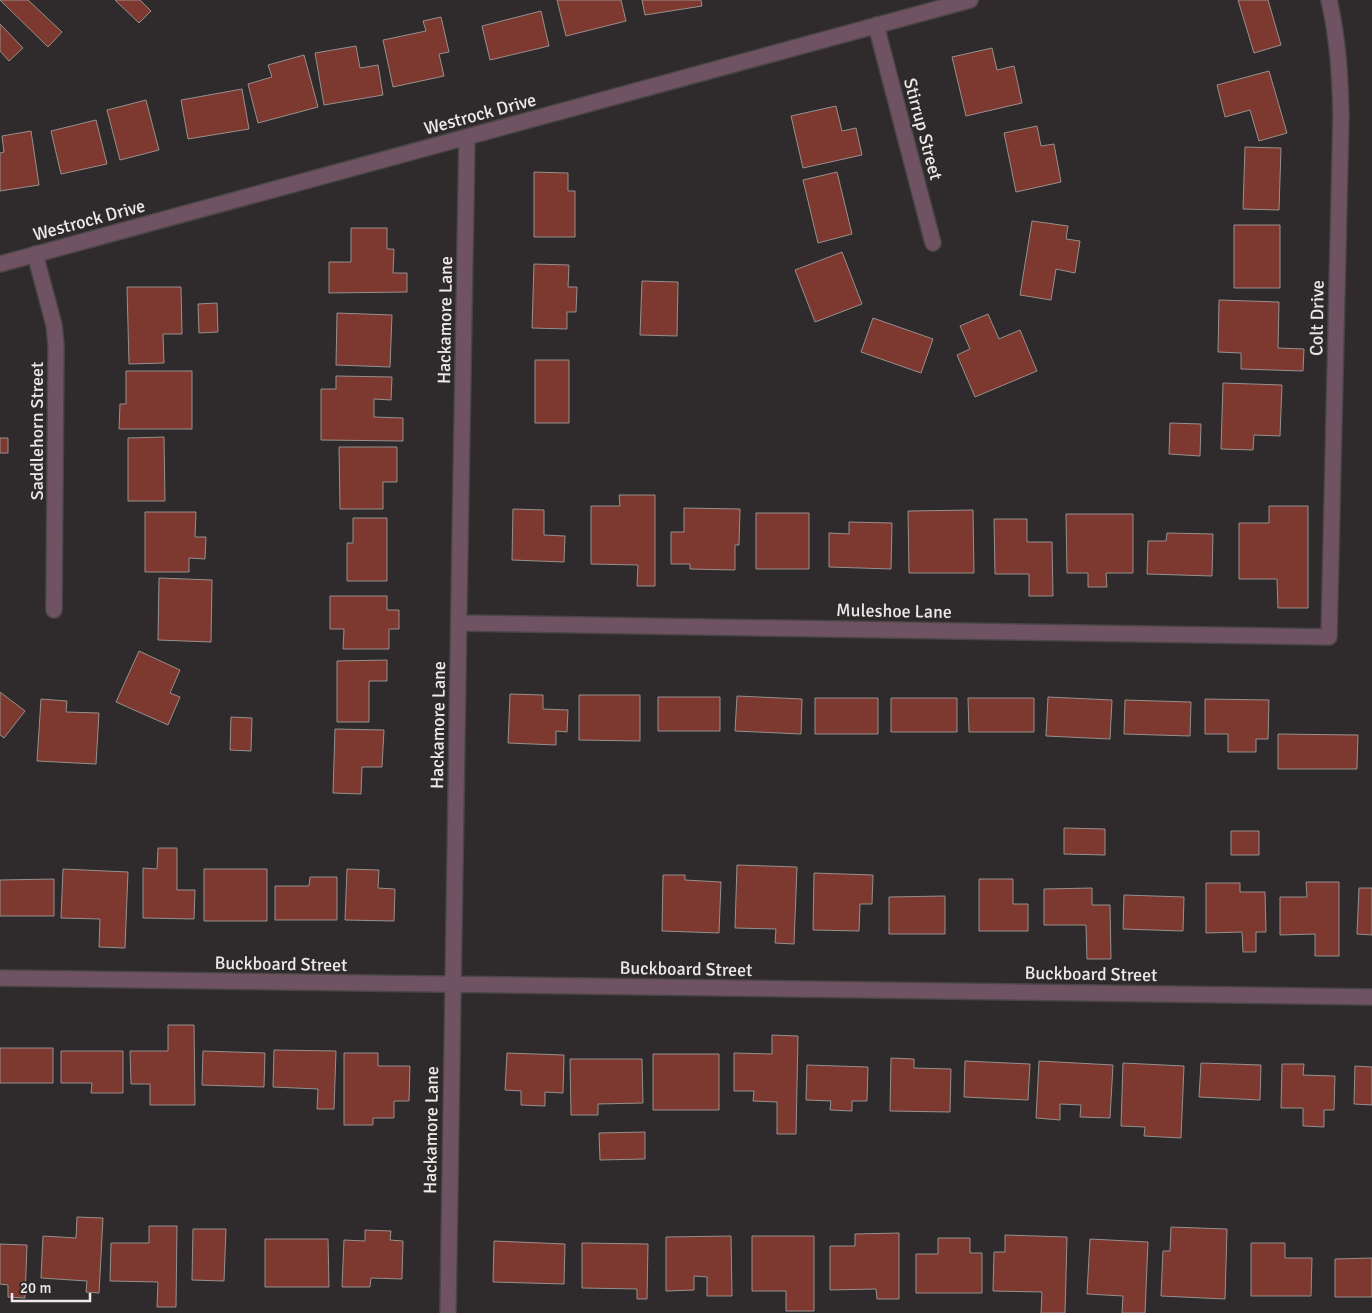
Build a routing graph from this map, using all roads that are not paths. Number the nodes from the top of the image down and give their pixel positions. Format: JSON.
{"nodes":[{"id":1,"x":970,"y":0,"type":"edge"},
{"id":2,"x":1329,"y":0,"type":"edge"},
{"id":3,"x":876,"y":25,"type":"junction"},
{"id":4,"x":467,"y":137,"type":"junction"},
{"id":5,"x":934,"y":242,"type":"dead end"},
{"id":6,"x":35,"y":254,"type":"junction"},
{"id":7,"x":0,"y":264,"type":"edge"},
{"id":8,"x":54,"y":610,"type":"dead end"},
{"id":9,"x":459,"y":623,"type":"junction"},
{"id":10,"x":1329,"y":637,"type":"joint"},
{"id":11,"x":0,"y":978,"type":"edge"},
{"id":12,"x":451,"y":985,"type":"junction"},
{"id":13,"x":1372,"y":997,"type":"edge"},
{"id":14,"x":448,"y":1313,"type":"edge"}],
"edges":[{"from":1,"to":3,"type":"street","name":"Westrock Drive"},
{"from":2,"to":10,"type":"street","name":"Colt Drive"},
{"from":3,"to":4,"type":"street","name":"Westrock Drive"},
{"from":3,"to":5,"type":"street","name":"Stirrup Street"},
{"from":4,"to":6,"type":"street","name":"Westrock Drive"},
{"from":4,"to":9,"type":"street","name":"Hackamore Lane"},
{"from":6,"to":7,"type":"street","name":"Westrock Drive"},
{"from":6,"to":8,"type":"street","name":"Saddlehorn Street"},
{"from":9,"to":10,"type":"street","name":"Muleshoe Lane"},
{"from":9,"to":12,"type":"street","name":"Hackamore Lane"},
{"from":11,"to":12,"type":"street","name":"Buckboard Street"},
{"from":12,"to":13,"type":"street","name":"Buckboard Street"},
{"from":12,"to":14,"type":"street","name":"Hackamore Lane"}]}
